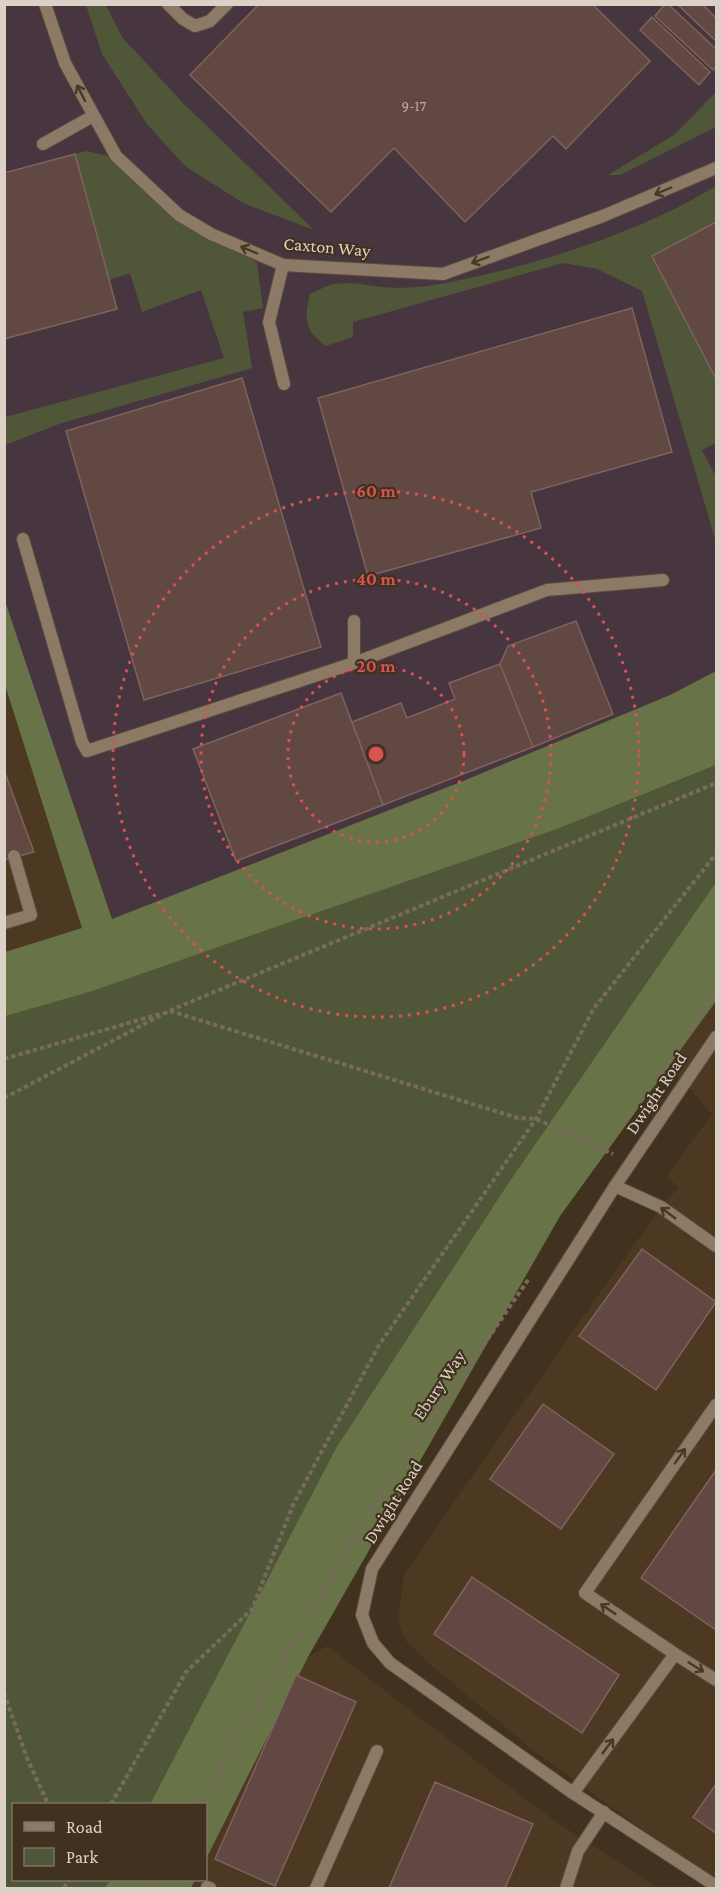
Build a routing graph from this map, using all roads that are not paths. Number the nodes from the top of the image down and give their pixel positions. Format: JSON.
{"nodes":[{"id":1,"x":45,"y":4,"type":"edge"},
{"id":2,"x":168,"y":4,"type":"edge"},
{"id":3,"x":227,"y":4,"type":"edge"},
{"id":4,"x":93,"y":116,"type":"junction"},
{"id":5,"x":43,"y":144,"type":"dead end"},
{"id":6,"x":717,"y":168,"type":"edge"},
{"id":7,"x":283,"y":265,"type":"junction"},
{"id":8,"x":284,"y":384,"type":"dead end"},
{"id":9,"x":23,"y":539,"type":"dead end"},
{"id":10,"x":663,"y":580,"type":"dead end"},
{"id":11,"x":354,"y":621,"type":"dead end"},
{"id":12,"x":354,"y":663,"type":"junction"},
{"id":13,"x":14,"y":856,"type":"dead end"},
{"id":14,"x":4,"y":924,"type":"edge"},
{"id":15,"x":717,"y":1037,"type":"edge"},
{"id":16,"x":615,"y":1186,"type":"junction"},
{"id":17,"x":717,"y":1246,"type":"edge"},
{"id":18,"x":717,"y":1405,"type":"edge"},
{"id":19,"x":675,"y":1654,"type":"junction"},
{"id":20,"x":717,"y":1680,"type":"edge"},
{"id":21,"x":377,"y":1751,"type":"dead end"},
{"id":22,"x":573,"y":1793,"type":"junction"},
{"id":23,"x":604,"y":1812,"type":"junction"},
{"id":24,"x":717,"y":1886,"type":"edge"},
{"id":25,"x":316,"y":1888,"type":"edge"},
{"id":26,"x":566,"y":1888,"type":"edge"}],
"edges":[{"from":4,"to":1,"type":"street","name":"Caxton Way","one_way":true},
{"from":2,"to":3,"type":"street"},
{"from":4,"to":5,"type":"street"},
{"from":7,"to":4,"type":"street","name":"Caxton Way","one_way":true},
{"from":6,"to":7,"type":"street","name":"Caxton Way","one_way":true},
{"from":7,"to":8,"type":"street"},
{"from":9,"to":12,"type":"street"},
{"from":10,"to":12,"type":"street"},
{"from":11,"to":12,"type":"street"},
{"from":13,"to":14,"type":"street"},
{"from":15,"to":16,"type":"street","name":"Dwight Road"},
{"from":17,"to":16,"type":"street","one_way":true},
{"from":16,"to":22,"type":"street","name":"Dwight Road"},
{"from":19,"to":18,"type":"street","one_way":true},
{"from":19,"to":20,"type":"street","one_way":true},
{"from":22,"to":19,"type":"street","one_way":true},
{"from":21,"to":25,"type":"street"},
{"from":22,"to":23,"type":"street","name":"Dwight Road"},
{"from":23,"to":24,"type":"street","name":"Dwight Road"},
{"from":23,"to":26,"type":"street"}]}
